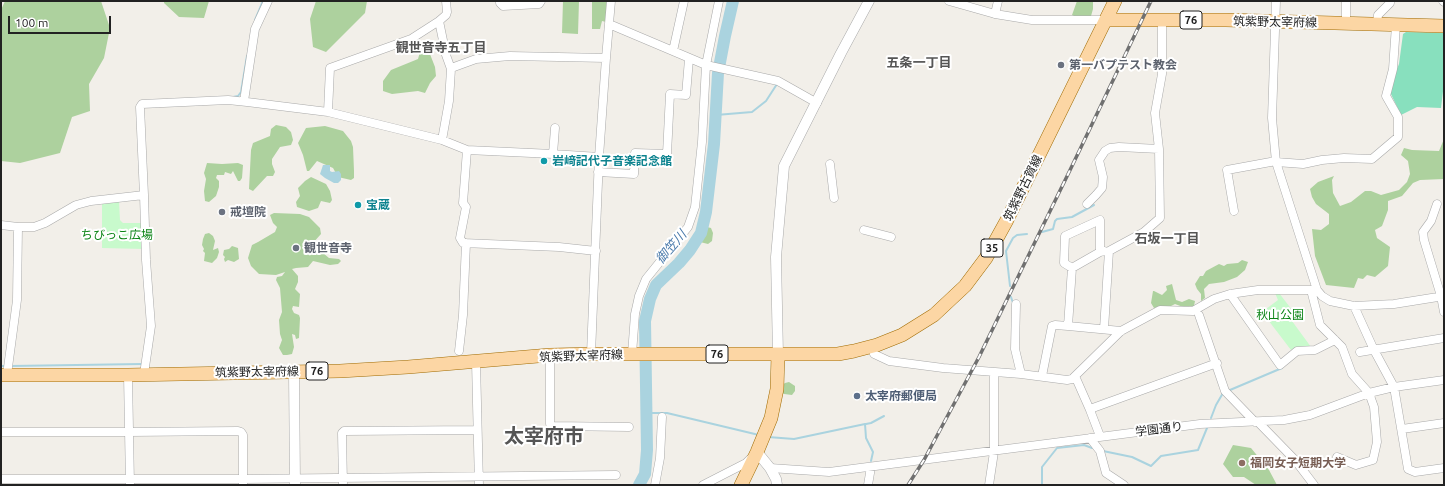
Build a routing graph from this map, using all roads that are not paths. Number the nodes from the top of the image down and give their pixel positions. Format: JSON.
{"nodes":[{"id":1,"x":268,"y":1,"type":"edge"},
{"id":2,"x":446,"y":1,"type":"edge"},
{"id":3,"x":500,"y":1,"type":"edge"},
{"id":4,"x":541,"y":1,"type":"edge"},
{"id":5,"x":611,"y":1,"type":"edge"},
{"id":6,"x":684,"y":1,"type":"edge"},
{"id":7,"x":719,"y":1,"type":"edge"},
{"id":8,"x":869,"y":1,"type":"edge"},
{"id":9,"x":949,"y":1,"type":"edge"},
{"id":10,"x":998,"y":1,"type":"edge"},
{"id":11,"x":1115,"y":1,"type":"edge"},
{"id":12,"x":1276,"y":1,"type":"edge"},
{"id":13,"x":1346,"y":1,"type":"edge"},
{"id":14,"x":1390,"y":1,"type":"edge"},
{"id":15,"x":995,"y":14,"type":"junction"},
{"id":16,"x":1162,"y":19,"type":"junction"},
{"id":17,"x":1106,"y":20,"type":"junction"},
{"id":18,"x":439,"y":21,"type":"junction"},
{"id":19,"x":1275,"y":22,"type":"junction"},
{"id":20,"x":1346,"y":23,"type":"junction"},
{"id":21,"x":609,"y":24,"type":"junction"},
{"id":22,"x":1377,"y":24,"type":"junction"},
{"id":23,"x":1396,"y":25,"type":"junction"},
{"id":24,"x":1444,"y":26,"type":"edge"},
{"id":25,"x":673,"y":51,"type":"junction"},
{"id":26,"x":606,"y":58,"type":"junction"},
{"id":27,"x":690,"y":59,"type":"junction"},
{"id":28,"x":708,"y":65,"type":"junction"},
{"id":29,"x":451,"y":70,"type":"junction"},
{"id":30,"x":244,"y":101,"type":"junction"},
{"id":31,"x":817,"y":103,"type":"junction"},
{"id":32,"x":328,"y":112,"type":"junction"},
{"id":33,"x":555,"y":128,"type":"dead end"},
{"id":34,"x":442,"y":140,"type":"junction"},
{"id":35,"x":1159,"y":149,"type":"junction"},
{"id":36,"x":467,"y":150,"type":"junction"},
{"id":37,"x":553,"y":154,"type":"junction"},
{"id":38,"x":599,"y":157,"type":"junction"},
{"id":39,"x":1276,"y":162,"type":"junction"},
{"id":40,"x":830,"y":164,"type":"dead end"},
{"id":41,"x":598,"y":172,"type":"junction"},
{"id":42,"x":144,"y":195,"type":"junction"},
{"id":43,"x":834,"y":198,"type":"dead end"},
{"id":44,"x":1087,"y":204,"type":"dead end"},
{"id":45,"x":1437,"y":204,"type":"dead end"},
{"id":46,"x":1234,"y":211,"type":"dead end"},
{"id":47,"x":1,"y":224,"type":"edge"},
{"id":48,"x":18,"y":227,"type":"junction"},
{"id":49,"x":864,"y":230,"type":"dead end"},
{"id":50,"x":891,"y":237,"type":"dead end"},
{"id":51,"x":466,"y":243,"type":"junction"},
{"id":52,"x":596,"y":251,"type":"junction"},
{"id":53,"x":1104,"y":251,"type":"junction"},
{"id":54,"x":1072,"y":268,"type":"junction"},
{"id":55,"x":1314,"y":290,"type":"junction"},
{"id":56,"x":1230,"y":294,"type":"junction"},
{"id":57,"x":1442,"y":296,"type":"edge"},
{"id":58,"x":1016,"y":304,"type":"dead end"},
{"id":59,"x":1354,"y":306,"type":"junction"},
{"id":60,"x":1444,"y":312,"type":"edge"},
{"id":61,"x":1199,"y":314,"type":"dead end"},
{"id":62,"x":1068,"y":326,"type":"junction"},
{"id":63,"x":1104,"y":329,"type":"junction"},
{"id":64,"x":1121,"y":331,"type":"junction"},
{"id":65,"x":1444,"y":338,"type":"edge"},
{"id":66,"x":1334,"y":340,"type":"junction"},
{"id":67,"x":872,"y":346,"type":"junction"},
{"id":68,"x":1374,"y":350,"type":"junction"},
{"id":69,"x":459,"y":351,"type":"dead end"},
{"id":70,"x":1360,"y":352,"type":"dead end"},
{"id":71,"x":591,"y":354,"type":"junction"},
{"id":72,"x":632,"y":354,"type":"junction"},
{"id":73,"x":778,"y":354,"type":"junction"},
{"id":74,"x":550,"y":356,"type":"junction"},
{"id":75,"x":476,"y":362,"type":"junction"},
{"id":76,"x":1217,"y":363,"type":"junction"},
{"id":77,"x":6,"y":370,"type":"edge"},
{"id":78,"x":294,"y":371,"type":"junction"},
{"id":79,"x":994,"y":372,"type":"junction"},
{"id":80,"x":144,"y":374,"type":"junction"},
{"id":81,"x":1020,"y":374,"type":"junction"},
{"id":82,"x":128,"y":375,"type":"junction"},
{"id":83,"x":1042,"y":376,"type":"junction"},
{"id":84,"x":1075,"y":376,"type":"junction"},
{"id":85,"x":1444,"y":380,"type":"edge"},
{"id":86,"x":1394,"y":387,"type":"junction"},
{"id":87,"x":1370,"y":393,"type":"junction"},
{"id":88,"x":1090,"y":409,"type":"junction"},
{"id":89,"x":662,"y":417,"type":"dead end"},
{"id":90,"x":1256,"y":422,"type":"junction"},
{"id":91,"x":1444,"y":423,"type":"edge"},
{"id":92,"x":629,"y":427,"type":"dead end"},
{"id":93,"x":1402,"y":429,"type":"junction"},
{"id":94,"x":477,"y":430,"type":"junction"},
{"id":95,"x":1,"y":432,"type":"edge"},
{"id":96,"x":129,"y":432,"type":"junction"},
{"id":97,"x":1100,"y":436,"type":"junction"},
{"id":98,"x":1090,"y":438,"type":"junction"},
{"id":99,"x":762,"y":441,"type":"junction"},
{"id":100,"x":994,"y":452,"type":"junction"},
{"id":101,"x":1337,"y":457,"type":"dead end"},
{"id":102,"x":871,"y":467,"type":"junction"},
{"id":103,"x":770,"y":468,"type":"junction"},
{"id":104,"x":1444,"y":468,"type":"edge"},
{"id":105,"x":616,"y":474,"type":"dead end"},
{"id":106,"x":1,"y":479,"type":"edge"},
{"id":107,"x":130,"y":481,"type":"edge"},
{"id":108,"x":343,"y":481,"type":"edge"},
{"id":109,"x":478,"y":481,"type":"edge"},
{"id":110,"x":243,"y":482,"type":"edge"},
{"id":111,"x":295,"y":482,"type":"edge"},
{"id":112,"x":655,"y":485,"type":"edge"},
{"id":113,"x":703,"y":485,"type":"edge"},
{"id":114,"x":741,"y":485,"type":"edge"},
{"id":115,"x":777,"y":485,"type":"edge"},
{"id":116,"x":868,"y":485,"type":"edge"},
{"id":117,"x":989,"y":485,"type":"edge"},
{"id":118,"x":1124,"y":485,"type":"edge"},
{"id":119,"x":1314,"y":485,"type":"edge"}],
"edges":[{"from":1,"to":30,"type":"street"},
{"from":2,"to":18,"type":"street"},
{"from":3,"to":4,"type":"street"},
{"from":5,"to":21,"type":"street"},
{"from":6,"to":25,"type":"street"},
{"from":7,"to":28,"type":"street"},
{"from":8,"to":31,"type":"street"},
{"from":9,"to":15,"type":"street"},
{"from":10,"to":15,"type":"street"},
{"from":11,"to":17,"type":"main road","name":"筑紫野古賀線","number":"35"},
{"from":12,"to":19,"type":"street"},
{"from":13,"to":20,"type":"street"},
{"from":14,"to":22,"type":"street"},
{"from":15,"to":17,"type":"street"},
{"from":16,"to":17,"type":"main road","name":"筑紫野太宰府線","number":"76"},
{"from":16,"to":19,"type":"main road","name":"筑紫野太宰府線","number":"76"},
{"from":16,"to":35,"type":"street"},
{"from":17,"to":67,"type":"main road","name":"筑紫野古賀線","number":"35"},
{"from":18,"to":29,"type":"street"},
{"from":18,"to":32,"type":"street"},
{"from":19,"to":20,"type":"main road","name":"筑紫野太宰府線","number":"76"},
{"from":19,"to":39,"type":"street"},
{"from":20,"to":22,"type":"main road","name":"筑紫野太宰府線","number":"76"},
{"from":21,"to":25,"type":"street"},
{"from":21,"to":26,"type":"street"},
{"from":22,"to":23,"type":"main road","name":"筑紫野太宰府線","number":"76"},
{"from":23,"to":24,"type":"main road","name":"筑紫野太宰府線","number":"76"},
{"from":23,"to":39,"type":"street"},
{"from":25,"to":27,"type":"street"},
{"from":26,"to":29,"type":"street"},
{"from":26,"to":38,"type":"street"},
{"from":27,"to":28,"type":"street"},
{"from":27,"to":41,"type":"street"},
{"from":28,"to":31,"type":"street"},
{"from":28,"to":72,"type":"street"},
{"from":29,"to":34,"type":"street"},
{"from":30,"to":32,"type":"street"},
{"from":30,"to":42,"type":"street"},
{"from":31,"to":73,"type":"street"},
{"from":32,"to":34,"type":"street"},
{"from":33,"to":37,"type":"street"},
{"from":34,"to":36,"type":"street"},
{"from":35,"to":44,"type":"street"},
{"from":35,"to":53,"type":"street"},
{"from":36,"to":37,"type":"street"},
{"from":36,"to":51,"type":"street"},
{"from":37,"to":38,"type":"street"},
{"from":38,"to":41,"type":"street"},
{"from":39,"to":46,"type":"street"},
{"from":39,"to":55,"type":"street"},
{"from":40,"to":43,"type":"street"},
{"from":41,"to":52,"type":"street"},
{"from":42,"to":48,"type":"street"},
{"from":42,"to":80,"type":"street"},
{"from":45,"to":57,"type":"street"},
{"from":47,"to":48,"type":"street"},
{"from":48,"to":77,"type":"street"},
{"from":49,"to":50,"type":"street"},
{"from":51,"to":52,"type":"street"},
{"from":51,"to":69,"type":"street"},
{"from":52,"to":71,"type":"street"},
{"from":53,"to":54,"type":"street"},
{"from":53,"to":54,"type":"street"},
{"from":53,"to":63,"type":"street"},
{"from":54,"to":62,"type":"street"},
{"from":55,"to":56,"type":"street"},
{"from":55,"to":59,"type":"street"},
{"from":55,"to":66,"type":"street"},
{"from":56,"to":64,"type":"street"},
{"from":56,"to":66,"type":"street"},
{"from":57,"to":59,"type":"street"},
{"from":57,"to":60,"type":"street"},
{"from":58,"to":81,"type":"street"},
{"from":59,"to":68,"type":"street"},
{"from":61,"to":76,"type":"street"},
{"from":62,"to":63,"type":"street"},
{"from":62,"to":83,"type":"street"},
{"from":63,"to":64,"type":"street"},
{"from":64,"to":84,"type":"street"},
{"from":65,"to":68,"type":"street"},
{"from":66,"to":87,"type":"street"},
{"from":67,"to":73,"type":"main road","name":"筑紫野古賀線","number":"35"},
{"from":67,"to":79,"type":"street"},
{"from":68,"to":70,"type":"street"},
{"from":68,"to":86,"type":"street"},
{"from":71,"to":72,"type":"main road","name":"筑紫野太宰府線","number":"76"},
{"from":71,"to":74,"type":"main road","name":"筑紫野太宰府線","number":"76"},
{"from":72,"to":73,"type":"main road","number":"76"},
{"from":73,"to":99,"type":"main road"},
{"from":74,"to":75,"type":"main road","name":"筑紫野太宰府線","number":"76"},
{"from":74,"to":92,"type":"street"},
{"from":75,"to":78,"type":"main road","name":"筑紫野太宰府線","number":"76"},
{"from":75,"to":94,"type":"street"},
{"from":76,"to":88,"type":"street"},
{"from":76,"to":90,"type":"street"},
{"from":77,"to":82,"type":"main road","name":"筑紫野太宰府線","number":"76"},
{"from":78,"to":80,"type":"main road","name":"筑紫野太宰府線","number":"76"},
{"from":78,"to":111,"type":"street"},
{"from":79,"to":81,"type":"street"},
{"from":79,"to":100,"type":"street"},
{"from":80,"to":82,"type":"main road","name":"筑紫野太宰府線","number":"76"},
{"from":81,"to":83,"type":"street"},
{"from":82,"to":96,"type":"street"},
{"from":83,"to":84,"type":"street"},
{"from":84,"to":88,"type":"street"},
{"from":85,"to":86,"type":"street","name":"学園通り"},
{"from":86,"to":87,"type":"street","name":"学園通り"},
{"from":86,"to":93,"type":"street"},
{"from":87,"to":90,"type":"street","name":"学園通り"},
{"from":87,"to":101,"type":"street"},
{"from":88,"to":97,"type":"street"},
{"from":89,"to":112,"type":"street"},
{"from":90,"to":97,"type":"street","name":"学園通り"},
{"from":90,"to":119,"type":"street"},
{"from":91,"to":93,"type":"street"},
{"from":93,"to":104,"type":"street"},
{"from":94,"to":108,"type":"street"},
{"from":94,"to":109,"type":"street"},
{"from":95,"to":96,"type":"street"},
{"from":96,"to":107,"type":"street"},
{"from":96,"to":110,"type":"street"},
{"from":97,"to":98,"type":"street","name":"学園通り"},
{"from":98,"to":100,"type":"street","name":"学園通り"},
{"from":98,"to":118,"type":"street"},
{"from":99,"to":103,"type":"street"},
{"from":99,"to":113,"type":"street"},
{"from":99,"to":114,"type":"main road"},
{"from":100,"to":102,"type":"street","name":"学園通り"},
{"from":100,"to":117,"type":"street"},
{"from":102,"to":103,"type":"street","name":"学園通り"},
{"from":102,"to":116,"type":"street"},
{"from":103,"to":115,"type":"street"},
{"from":105,"to":109,"type":"street"},
{"from":106,"to":107,"type":"street"},
{"from":107,"to":110,"type":"street"},
{"from":108,"to":109,"type":"street"},
{"from":108,"to":111,"type":"street"},
{"from":110,"to":111,"type":"street"}]}
